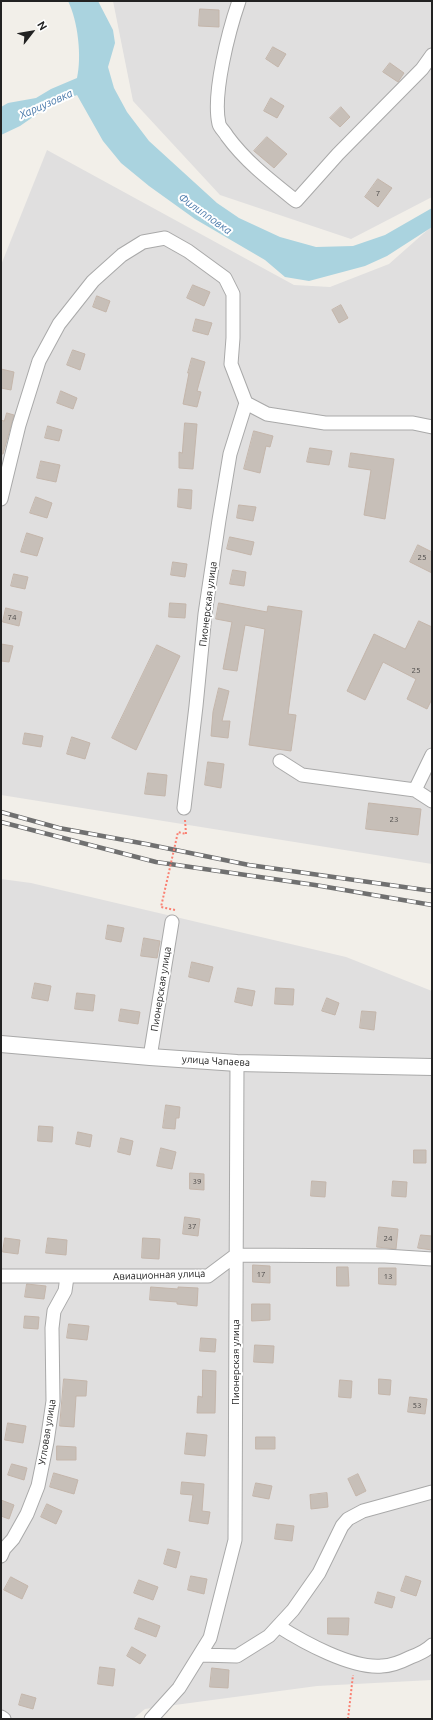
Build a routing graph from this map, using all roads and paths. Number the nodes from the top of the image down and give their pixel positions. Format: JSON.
{"nodes":[{"id":1,"x":239,"y":1,"type":"edge"},
{"id":2,"x":432,"y":55,"type":"edge"},
{"id":3,"x":246,"y":403,"type":"junction"},
{"id":4,"x":432,"y":427,"type":"edge"},
{"id":5,"x":1,"y":499,"type":"edge"},
{"id":6,"x":432,"y":755,"type":"edge"},
{"id":7,"x":280,"y":761,"type":"dead end"},
{"id":8,"x":415,"y":790,"type":"junction"},
{"id":9,"x":432,"y":800,"type":"edge"},
{"id":10,"x":184,"y":808,"type":"dead end"},
{"id":11,"x":186,"y":834,"type":"dead end"},
{"id":12,"x":173,"y":916,"type":"joint"},
{"id":13,"x":1,"y":1044,"type":"edge"},
{"id":14,"x":150,"y":1058,"type":"junction"},
{"id":15,"x":237,"y":1063,"type":"junction"},
{"id":16,"x":432,"y":1067,"type":"edge"},
{"id":17,"x":236,"y":1255,"type":"junction"},
{"id":18,"x":432,"y":1259,"type":"edge"},
{"id":19,"x":1,"y":1276,"type":"edge"},
{"id":20,"x":67,"y":1277,"type":"junction"},
{"id":21,"x":432,"y":1492,"type":"edge"},
{"id":22,"x":1,"y":1556,"type":"edge"},
{"id":23,"x":278,"y":1626,"type":"junction"},
{"id":24,"x":432,"y":1645,"type":"edge"},
{"id":25,"x":200,"y":1655,"type":"junction"},
{"id":26,"x":354,"y":1664,"type":"junction"},
{"id":27,"x":1,"y":1717,"type":"edge"},
{"id":28,"x":4,"y":1719,"type":"edge"},
{"id":29,"x":151,"y":1719,"type":"edge"},
{"id":30,"x":348,"y":1719,"type":"edge"}],
"edges":[{"from":1,"to":2,"type":"street"},
{"from":3,"to":4,"type":"street"},
{"from":3,"to":5,"type":"street"},
{"from":3,"to":10,"type":"street","name":"Пионерская улица"},
{"from":6,"to":8,"type":"street"},
{"from":7,"to":8,"type":"street"},
{"from":8,"to":9,"type":"street"},
{"from":11,"to":12,"type":"path","bridge":true},
{"from":12,"to":14,"type":"street","name":"Пионерская улица"},
{"from":13,"to":14,"type":"street","name":"улица Чапаева"},
{"from":14,"to":15,"type":"street","name":"улица Чапаева"},
{"from":15,"to":16,"type":"street","name":"улица Чапаева"},
{"from":15,"to":17,"type":"street","name":"Пионерская улица"},
{"from":17,"to":18,"type":"street"},
{"from":17,"to":20,"type":"street","name":"Авиационная улица"},
{"from":17,"to":25,"type":"street","name":"Пионерская улица"},
{"from":19,"to":20,"type":"street","name":"Авиационная улица"},
{"from":20,"to":22,"type":"street","name":"Угловая улица"},
{"from":21,"to":23,"type":"street"},
{"from":23,"to":25,"type":"street"},
{"from":23,"to":26,"type":"street"},
{"from":24,"to":26,"type":"street"},
{"from":25,"to":29,"type":"street","name":"Пионерская улица"},
{"from":26,"to":30,"type":"path"},
{"from":27,"to":28,"type":"street"}]}
